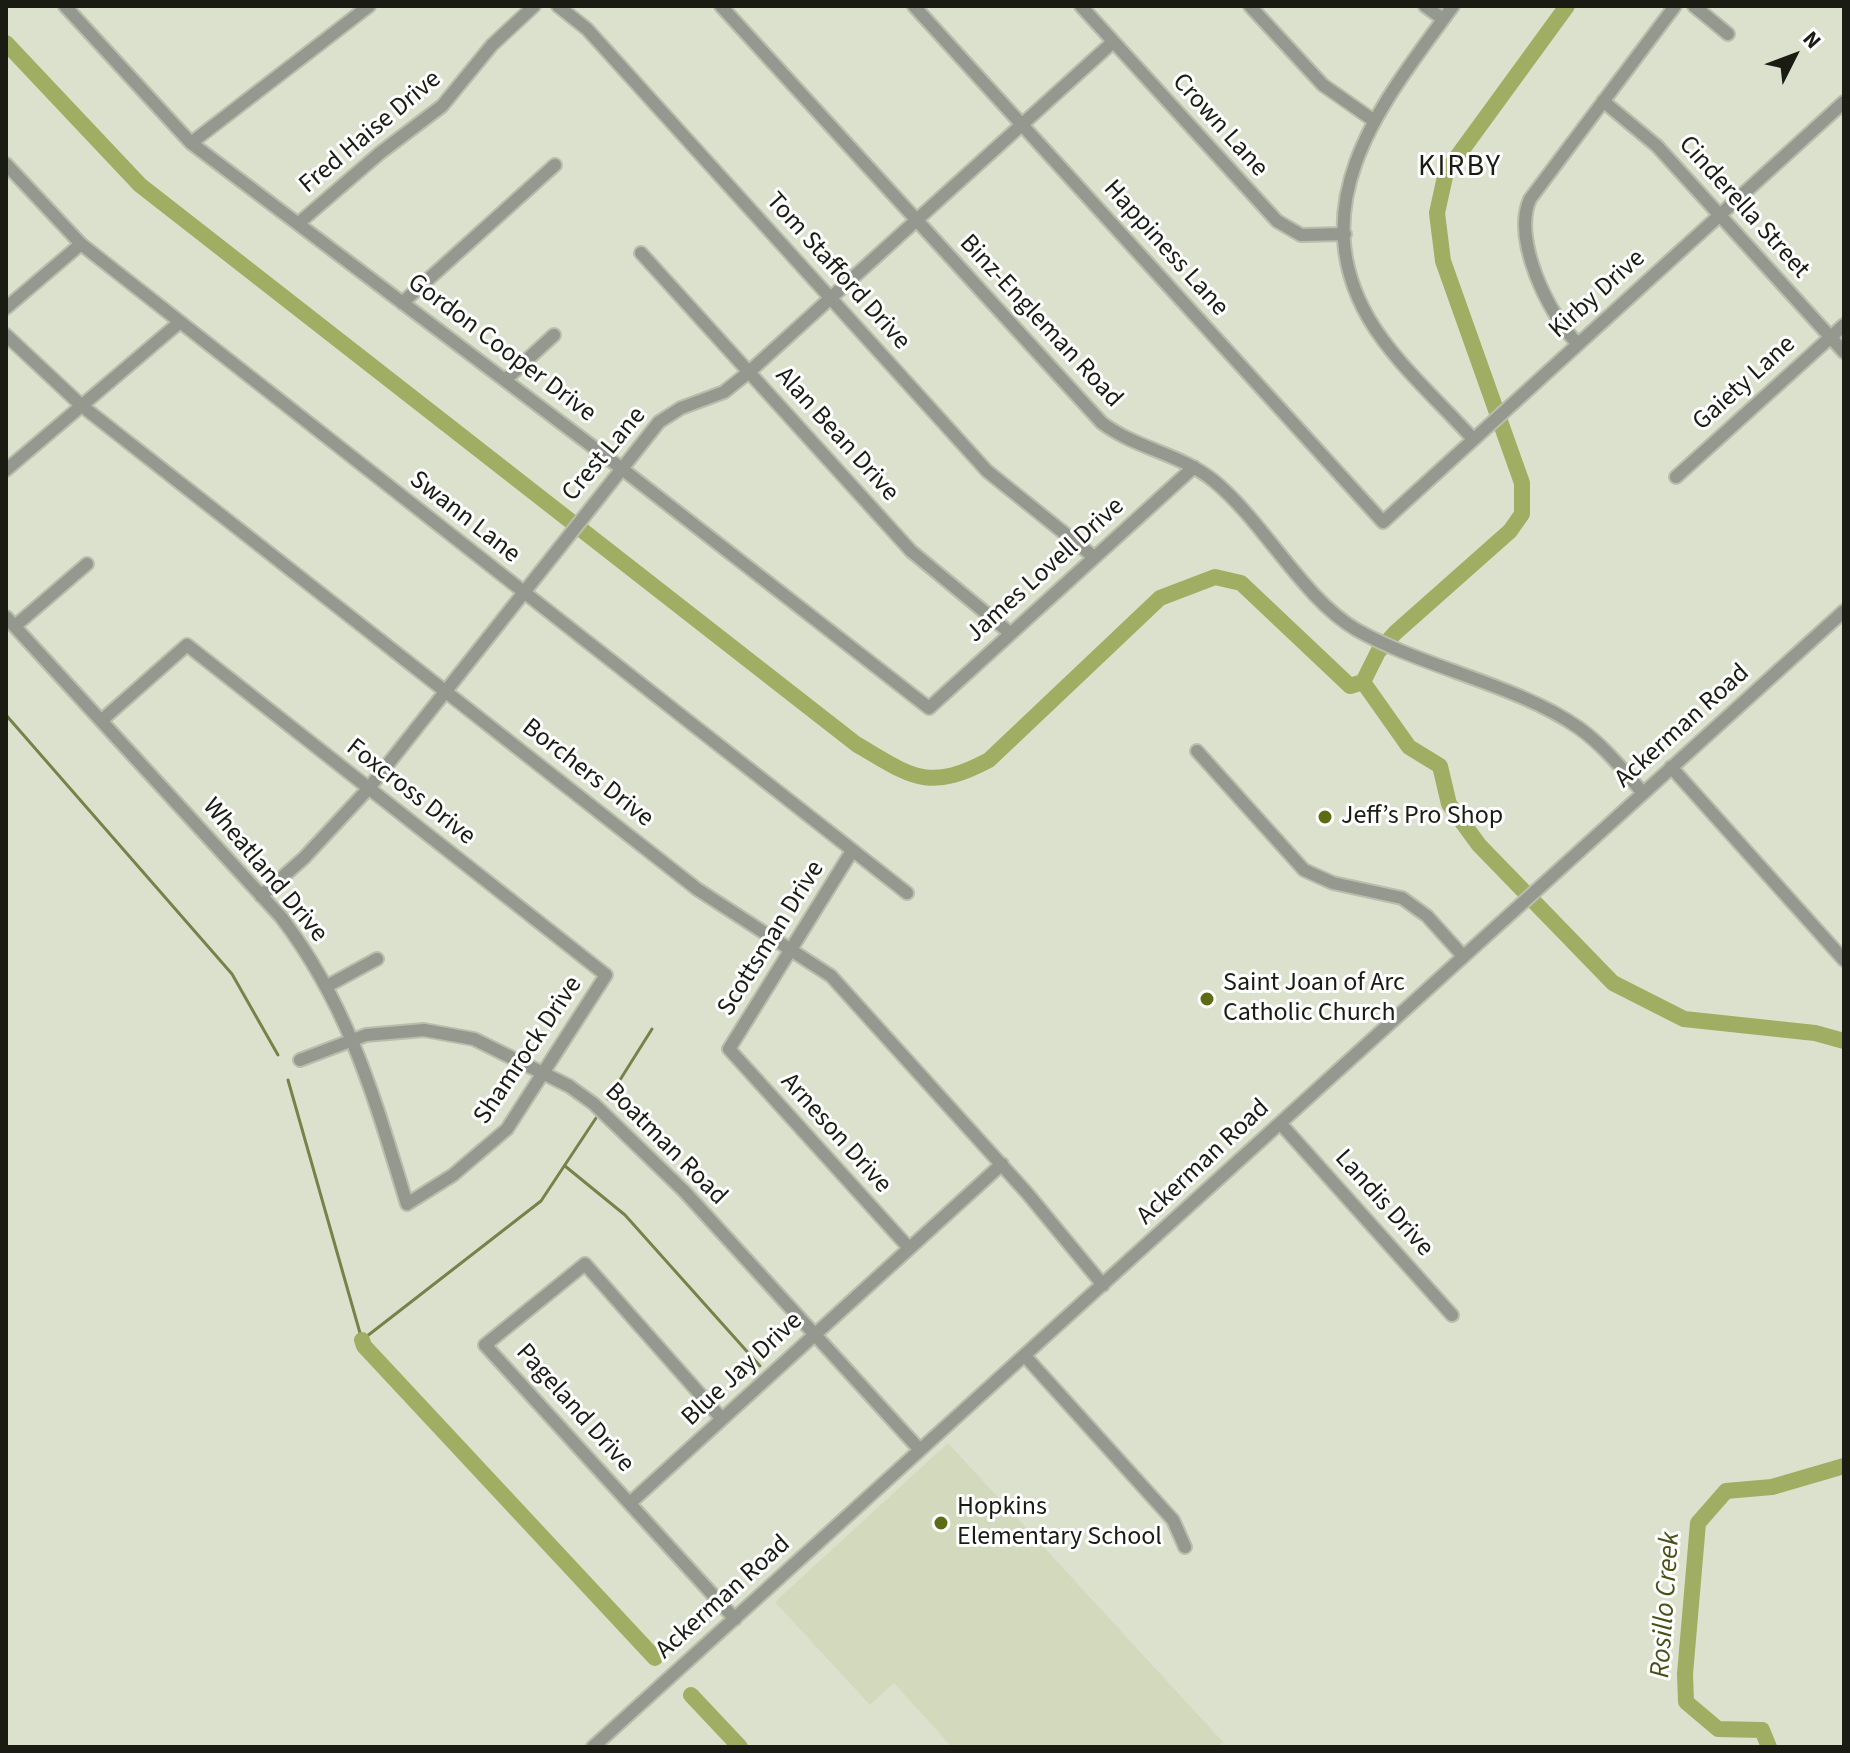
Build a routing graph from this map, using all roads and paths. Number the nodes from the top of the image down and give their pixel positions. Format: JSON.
{"nodes":[{"id":1,"x":65,"y":6,"type":"edge"},
{"id":2,"x":369,"y":6,"type":"edge"},
{"id":3,"x":534,"y":6,"type":"edge"},
{"id":4,"x":558,"y":6,"type":"edge"},
{"id":5,"x":721,"y":6,"type":"edge"},
{"id":6,"x":914,"y":6,"type":"edge"},
{"id":7,"x":1081,"y":6,"type":"edge"},
{"id":8,"x":1250,"y":6,"type":"edge"},
{"id":9,"x":1425,"y":6,"type":"edge"},
{"id":10,"x":1453,"y":6,"type":"edge"},
{"id":11,"x":1675,"y":6,"type":"edge"},
{"id":12,"x":1694,"y":6,"type":"edge"},
{"id":13,"x":1443,"y":19,"type":"junction"},
{"id":14,"x":1728,"y":34,"type":"dead end"},
{"id":15,"x":1113,"y":42,"type":"junction"},
{"id":16,"x":1603,"y":101,"type":"junction"},
{"id":17,"x":1844,"y":102,"type":"edge"},
{"id":18,"x":1373,"y":120,"type":"junction"},
{"id":19,"x":1022,"y":125,"type":"junction"},
{"id":20,"x":191,"y":143,"type":"junction"},
{"id":21,"x":6,"y":164,"type":"edge"},
{"id":22,"x":555,"y":165,"type":"dead end"},
{"id":23,"x":1719,"y":215,"type":"junction"},
{"id":24,"x":300,"y":222,"type":"junction"},
{"id":25,"x":915,"y":222,"type":"junction"},
{"id":26,"x":1345,"y":234,"type":"junction"},
{"id":27,"x":81,"y":244,"type":"junction"},
{"id":28,"x":641,"y":253,"type":"dead end"},
{"id":29,"x":830,"y":297,"type":"junction"},
{"id":30,"x":402,"y":303,"type":"junction"},
{"id":31,"x":6,"y":308,"type":"edge"},
{"id":32,"x":180,"y":322,"type":"junction"},
{"id":33,"x":1844,"y":325,"type":"edge"},
{"id":34,"x":6,"y":335,"type":"edge"},
{"id":35,"x":554,"y":335,"type":"dead end"},
{"id":36,"x":1831,"y":337,"type":"junction"},
{"id":37,"x":1578,"y":344,"type":"junction"},
{"id":38,"x":1844,"y":352,"type":"edge"},
{"id":39,"x":749,"y":372,"type":"junction"},
{"id":40,"x":505,"y":380,"type":"junction"},
{"id":41,"x":82,"y":406,"type":"junction"},
{"id":42,"x":1476,"y":436,"type":"junction"},
{"id":43,"x":1194,"y":467,"type":"junction"},
{"id":44,"x":621,"y":468,"type":"junction"},
{"id":45,"x":6,"y":470,"type":"edge"},
{"id":46,"x":1676,"y":477,"type":"dead end"},
{"id":47,"x":1383,"y":522,"type":"joint"},
{"id":48,"x":1094,"y":557,"type":"junction"},
{"id":49,"x":87,"y":564,"type":"dead end"},
{"id":50,"x":523,"y":592,"type":"junction"},
{"id":51,"x":1844,"y":611,"type":"edge"},
{"id":52,"x":10,"y":621,"type":"edge"},
{"id":53,"x":1010,"y":633,"type":"junction"},
{"id":54,"x":445,"y":690,"type":"junction"},
{"id":55,"x":929,"y":708,"type":"joint"},
{"id":56,"x":102,"y":720,"type":"junction"},
{"id":57,"x":1197,"y":751,"type":"dead end"},
{"id":58,"x":1671,"y":767,"type":"junction"},
{"id":59,"x":369,"y":788,"type":"junction"},
{"id":60,"x":1643,"y":793,"type":"junction"},
{"id":61,"x":852,"y":851,"type":"junction"},
{"id":62,"x":907,"y":893,"type":"dead end"},
{"id":63,"x":261,"y":896,"type":"junction"},
{"id":64,"x":791,"y":951,"type":"junction"},
{"id":65,"x":1463,"y":956,"type":"junction"},
{"id":66,"x":377,"y":959,"type":"dead end"},
{"id":67,"x":1844,"y":960,"type":"edge"},
{"id":68,"x":606,"y":975,"type":"joint"},
{"id":69,"x":327,"y":986,"type":"junction"},
{"id":70,"x":354,"y":1039,"type":"junction"},
{"id":71,"x":729,"y":1049,"type":"joint"},
{"id":72,"x":300,"y":1060,"type":"dead end"},
{"id":73,"x":543,"y":1072,"type":"junction"},
{"id":74,"x":1280,"y":1123,"type":"junction"},
{"id":75,"x":1002,"y":1164,"type":"junction"},
{"id":76,"x":407,"y":1204,"type":"joint"},
{"id":77,"x":909,"y":1248,"type":"junction"},
{"id":78,"x":1103,"y":1285,"type":"junction"},
{"id":79,"x":1452,"y":1315,"type":"dead end"},
{"id":80,"x":815,"y":1334,"type":"junction"},
{"id":81,"x":1025,"y":1356,"type":"junction"},
{"id":82,"x":722,"y":1419,"type":"junction"},
{"id":83,"x":920,"y":1450,"type":"junction"},
{"id":84,"x":630,"y":1503,"type":"junction"},
{"id":85,"x":1185,"y":1547,"type":"dead end"},
{"id":86,"x":735,"y":1619,"type":"junction"},
{"id":87,"x":593,"y":1747,"type":"edge"}],
"edges":[{"from":1,"to":20,"type":"street","name":"Gordon Cooper Drive"},
{"from":2,"to":20,"type":"street"},
{"from":3,"to":24,"type":"street","name":"Fred Haise Drive"},
{"from":4,"to":29,"type":"street","name":"Tom Stafford Drive"},
{"from":5,"to":25,"type":"street","name":"Binz-Engleman Road"},
{"from":6,"to":19,"type":"street","name":"Happiness Lane"},
{"from":7,"to":15,"type":"street","name":"Crown Lane"},
{"from":8,"to":18,"type":"street"},
{"from":9,"to":13,"type":"street"},
{"from":10,"to":13,"type":"street"},
{"from":11,"to":16,"type":"street"},
{"from":12,"to":14,"type":"street"},
{"from":13,"to":18,"type":"street"},
{"from":15,"to":19,"type":"street","name":"Crest Lane"},
{"from":15,"to":26,"type":"street","name":"Crown Lane"},
{"from":16,"to":23,"type":"street","name":"Cinderella Street"},
{"from":16,"to":37,"type":"street"},
{"from":17,"to":23,"type":"street","name":"Kirby Drive"},
{"from":18,"to":26,"type":"street"},
{"from":19,"to":25,"type":"street","name":"Crest Lane"},
{"from":19,"to":47,"type":"street","name":"Happiness Lane"},
{"from":20,"to":24,"type":"street","name":"Gordon Cooper Drive"},
{"from":21,"to":27,"type":"street","name":"Swann Lane"},
{"from":22,"to":30,"type":"street"},
{"from":23,"to":36,"type":"street","name":"Cinderella Street"},
{"from":23,"to":37,"type":"street","name":"Kirby Drive"},
{"from":24,"to":30,"type":"street","name":"Gordon Cooper Drive"},
{"from":25,"to":29,"type":"street","name":"Crest Lane"},
{"from":25,"to":43,"type":"street","name":"Binz-Engleman Road"},
{"from":26,"to":42,"type":"street"},
{"from":27,"to":31,"type":"street"},
{"from":27,"to":32,"type":"street","name":"Swann Lane"},
{"from":28,"to":39,"type":"street","name":"Alan Bean Drive"},
{"from":29,"to":39,"type":"street","name":"Crest Lane"},
{"from":29,"to":48,"type":"street","name":"Tom Stafford Drive"},
{"from":30,"to":40,"type":"street","name":"Gordon Cooper Drive"},
{"from":32,"to":41,"type":"street"},
{"from":32,"to":50,"type":"street","name":"Swann Lane"},
{"from":33,"to":36,"type":"street","name":"Gaiety Lane"},
{"from":34,"to":41,"type":"street","name":"Borchers Drive"},
{"from":35,"to":40,"type":"street"},
{"from":36,"to":38,"type":"street","name":"Cinderella Street"},
{"from":36,"to":46,"type":"street","name":"Gaiety Lane"},
{"from":37,"to":42,"type":"street","name":"Kirby Drive"},
{"from":39,"to":44,"type":"street","name":"Crest Lane"},
{"from":39,"to":53,"type":"street","name":"Alan Bean Drive"},
{"from":40,"to":44,"type":"street","name":"Gordon Cooper Drive"},
{"from":41,"to":45,"type":"street"},
{"from":41,"to":54,"type":"street","name":"Borchers Drive"},
{"from":42,"to":47,"type":"street","name":"Kirby Drive"},
{"from":43,"to":48,"type":"street","name":"James Lovell Drive"},
{"from":43,"to":60,"type":"street","name":"Binz-Engleman Road"},
{"from":44,"to":50,"type":"street","name":"Crest Lane"},
{"from":44,"to":55,"type":"street","name":"Gordon Cooper Drive"},
{"from":48,"to":53,"type":"street","name":"James Lovell Drive"},
{"from":49,"to":52,"type":"street"},
{"from":50,"to":54,"type":"street","name":"Crest Lane"},
{"from":50,"to":61,"type":"street","name":"Swann Lane"},
{"from":51,"to":58,"type":"street","name":"Ackerman Road"},
{"from":52,"to":56,"type":"street","name":"Wheatland Drive"},
{"from":53,"to":55,"type":"street","name":"James Lovell Drive"},
{"from":54,"to":59,"type":"street","name":"Crest Lane"},
{"from":54,"to":64,"type":"street","name":"Borchers Drive"},
{"from":56,"to":59,"type":"street","name":"Foxcross Drive"},
{"from":56,"to":63,"type":"street","name":"Wheatland Drive"},
{"from":57,"to":65,"type":"street"},
{"from":58,"to":60,"type":"street","name":"Ackerman Road"},
{"from":58,"to":67,"type":"street"},
{"from":59,"to":63,"type":"street","name":"Crest Lane"},
{"from":59,"to":68,"type":"street","name":"Foxcross Drive"},
{"from":60,"to":65,"type":"street","name":"Ackerman Road"},
{"from":61,"to":62,"type":"street","name":"Swann Lane"},
{"from":61,"to":64,"type":"street","name":"Scottsman Drive"},
{"from":63,"to":69,"type":"street","name":"Wheatland Drive"},
{"from":64,"to":71,"type":"street","name":"Scottsman Drive"},
{"from":64,"to":75,"type":"street","name":"Borchers Drive"},
{"from":65,"to":74,"type":"street","name":"Ackerman Road"},
{"from":66,"to":69,"type":"street"},
{"from":68,"to":73,"type":"street","name":"Shamrock Drive"},
{"from":69,"to":70,"type":"street","name":"Wheatland Drive"},
{"from":70,"to":72,"type":"street","name":"Boatman Road"},
{"from":70,"to":73,"type":"street","name":"Boatman Road"},
{"from":70,"to":76,"type":"street","name":"Wheatland Drive"},
{"from":71,"to":77,"type":"street","name":"Arneson Drive"},
{"from":73,"to":76,"type":"street","name":"Shamrock Drive"},
{"from":73,"to":80,"type":"street","name":"Boatman Road"},
{"from":74,"to":78,"type":"street","name":"Ackerman Road"},
{"from":74,"to":79,"type":"street","name":"Landis Drive"},
{"from":75,"to":77,"type":"street","name":"Blue Jay Drive"},
{"from":75,"to":78,"type":"street","name":"Borchers Drive"},
{"from":77,"to":80,"type":"street","name":"Blue Jay Drive"},
{"from":78,"to":81,"type":"street","name":"Ackerman Road"},
{"from":80,"to":82,"type":"street","name":"Blue Jay Drive"},
{"from":80,"to":83,"type":"street","name":"Boatman Road"},
{"from":81,"to":83,"type":"street","name":"Ackerman Road"},
{"from":81,"to":85,"type":"street"},
{"from":82,"to":84,"type":"street","name":"Blue Jay Drive"},
{"from":82,"to":84,"type":"street","name":"Pageland Drive"},
{"from":83,"to":86,"type":"street","name":"Ackerman Road"},
{"from":84,"to":86,"type":"street"},
{"from":86,"to":87,"type":"street","name":"Ackerman Road"}]}
